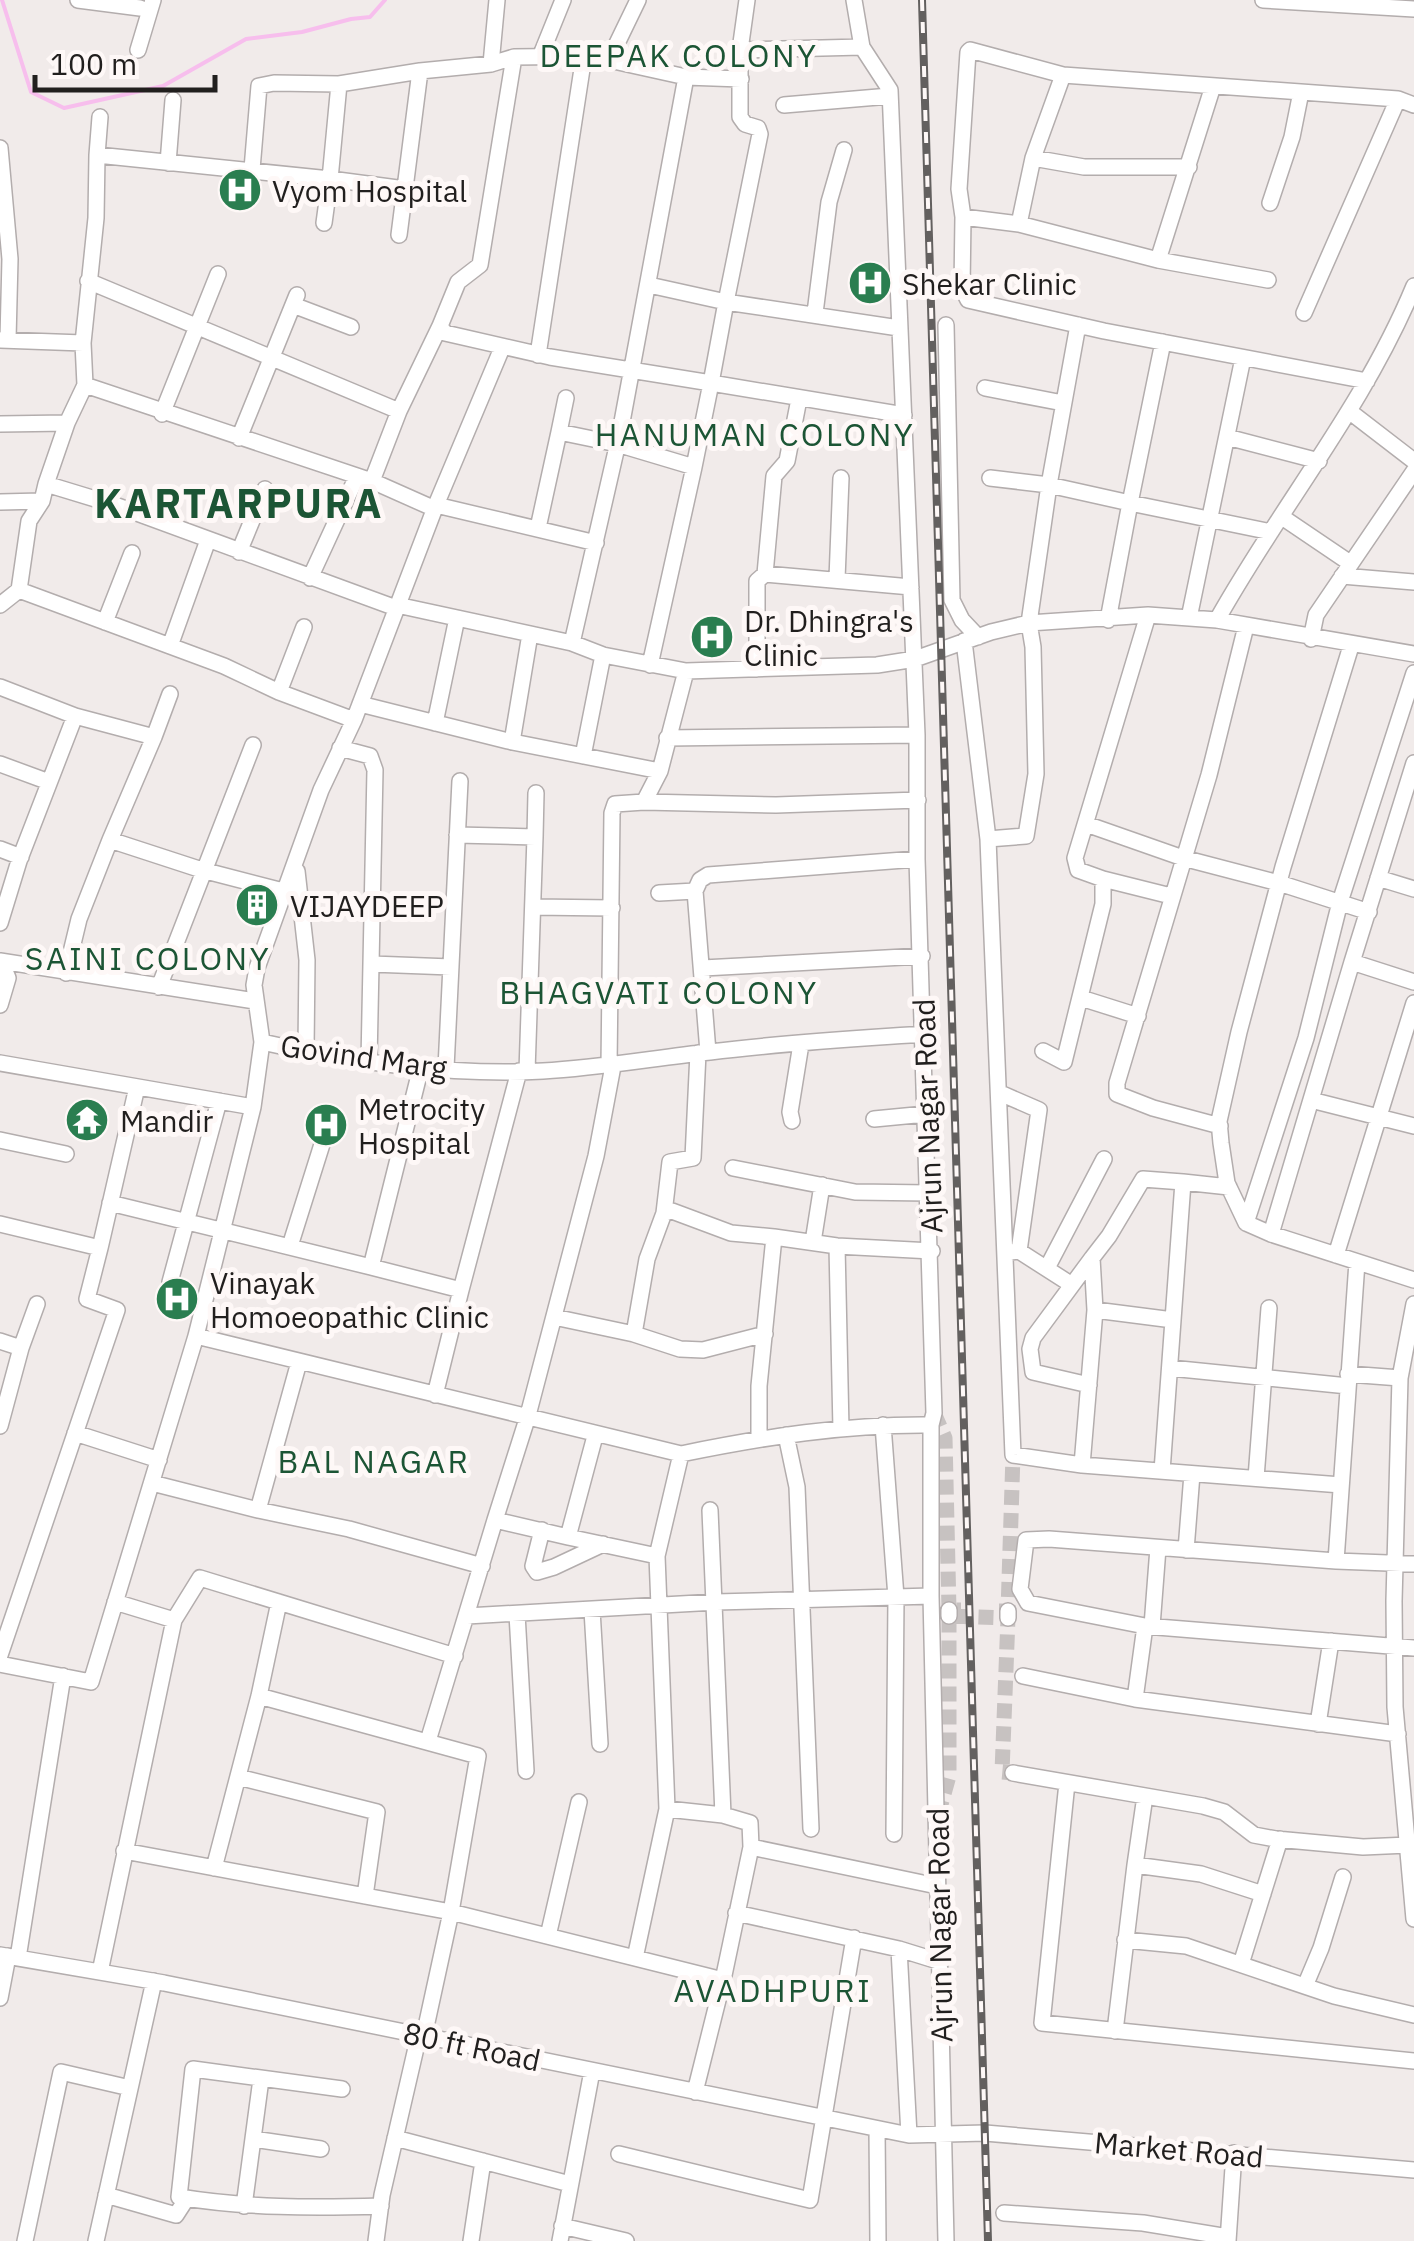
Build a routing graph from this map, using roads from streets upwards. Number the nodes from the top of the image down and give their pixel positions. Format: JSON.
{"nodes":[{"id":1,"x":78,"y":0,"type":"edge"},
{"id":2,"x":497,"y":0,"type":"edge"},
{"id":3,"x":564,"y":0,"type":"edge"},
{"id":4,"x":638,"y":0,"type":"edge"},
{"id":5,"x":746,"y":0,"type":"edge"},
{"id":6,"x":854,"y":0,"type":"edge"},
{"id":7,"x":1263,"y":0,"type":"edge"},
{"id":8,"x":1327,"y":2,"type":"edge"},
{"id":9,"x":147,"y":4,"type":"edge"},
{"id":10,"x":1409,"y":6,"type":"edge"},
{"id":11,"x":862,"y":47,"type":"junction"},
{"id":12,"x":138,"y":50,"type":"dead end"},
{"id":13,"x":740,"y":50,"type":"junction"},
{"id":14,"x":584,"y":56,"type":"junction"},
{"id":15,"x":540,"y":57,"type":"junction"},
{"id":16,"x":514,"y":58,"type":"junction"},
{"id":17,"x":609,"y":60,"type":"junction"},
{"id":18,"x":490,"y":64,"type":"junction"},
{"id":19,"x":420,"y":71,"type":"junction"},
{"id":20,"x":1064,"y":75,"type":"junction"},
{"id":21,"x":686,"y":77,"type":"junction"},
{"id":22,"x":741,"y":79,"type":"junction"},
{"id":23,"x":338,"y":84,"type":"junction"},
{"id":24,"x":1213,"y":86,"type":"junction"},
{"id":25,"x":1301,"y":92,"type":"junction"},
{"id":26,"x":890,"y":96,"type":"junction"},
{"id":27,"x":173,"y":100,"type":"dead end"},
{"id":28,"x":1406,"y":102,"type":"edge"},
{"id":29,"x":784,"y":106,"type":"dead end"},
{"id":30,"x":100,"y":117,"type":"dead end"},
{"id":31,"x":0,"y":148,"type":"edge"},
{"id":32,"x":844,"y":150,"type":"dead end"},
{"id":33,"x":97,"y":155,"type":"junction"},
{"id":34,"x":1033,"y":158,"type":"junction"},
{"id":35,"x":168,"y":163,"type":"junction"},
{"id":36,"x":1189,"y":167,"type":"junction"},
{"id":37,"x":252,"y":169,"type":"junction"},
{"id":38,"x":330,"y":179,"type":"junction"},
{"id":39,"x":405,"y":189,"type":"junction"},
{"id":40,"x":1270,"y":203,"type":"dead end"},
{"id":41,"x":963,"y":217,"type":"junction"},
{"id":42,"x":324,"y":223,"type":"dead end"},
{"id":43,"x":1019,"y":224,"type":"junction"},
{"id":44,"x":400,"y":235,"type":"dead end"},
{"id":45,"x":1158,"y":260,"type":"junction"},
{"id":46,"x":218,"y":274,"type":"dead end"},
{"id":47,"x":1268,"y":280,"type":"dead end"},
{"id":48,"x":88,"y":282,"type":"junction"},
{"id":49,"x":649,"y":285,"type":"junction"},
{"id":50,"x":1414,"y":286,"type":"edge"},
{"id":51,"x":726,"y":302,"type":"junction"},
{"id":52,"x":1304,"y":312,"type":"dead end"},
{"id":53,"x":816,"y":313,"type":"junction"},
{"id":54,"x":946,"y":325,"type":"dead end"},
{"id":55,"x":198,"y":326,"type":"junction"},
{"id":56,"x":440,"y":326,"type":"junction"},
{"id":57,"x":1078,"y":326,"type":"junction"},
{"id":58,"x":350,"y":327,"type":"dead end"},
{"id":59,"x":899,"y":328,"type":"junction"},
{"id":60,"x":4,"y":340,"type":"edge"},
{"id":61,"x":84,"y":342,"type":"junction"},
{"id":62,"x":1163,"y":342,"type":"junction"},
{"id":63,"x":502,"y":348,"type":"junction"},
{"id":64,"x":538,"y":355,"type":"junction"},
{"id":65,"x":272,"y":357,"type":"junction"},
{"id":66,"x":1243,"y":358,"type":"junction"},
{"id":67,"x":632,"y":372,"type":"junction"},
{"id":68,"x":1367,"y":380,"type":"junction"},
{"id":69,"x":711,"y":383,"type":"junction"},
{"id":70,"x":85,"y":385,"type":"junction"},
{"id":71,"x":986,"y":388,"type":"dead end"},
{"id":72,"x":566,"y":398,"type":"dead end"},
{"id":73,"x":799,"y":399,"type":"junction"},
{"id":74,"x":1063,"y":403,"type":"junction"},
{"id":75,"x":399,"y":411,"type":"junction"},
{"id":76,"x":1349,"y":411,"type":"junction"},
{"id":77,"x":162,"y":414,"type":"junction"},
{"id":78,"x":904,"y":415,"type":"junction"},
{"id":79,"x":67,"y":423,"type":"junction"},
{"id":80,"x":0,"y":424,"type":"edge"},
{"id":81,"x":559,"y":432,"type":"junction"},
{"id":82,"x":239,"y":438,"type":"junction"},
{"id":83,"x":1227,"y":438,"type":"junction"},
{"id":84,"x":617,"y":444,"type":"junction"},
{"id":85,"x":1414,"y":460,"type":"edge"},
{"id":86,"x":1319,"y":461,"type":"junction"},
{"id":87,"x":694,"y":467,"type":"junction"},
{"id":88,"x":1414,"y":471,"type":"edge"},
{"id":89,"x":365,"y":478,"type":"junction"},
{"id":90,"x":841,"y":478,"type":"dead end"},
{"id":91,"x":990,"y":478,"type":"dead end"},
{"id":92,"x":46,"y":484,"type":"junction"},
{"id":93,"x":1049,"y":485,"type":"junction"},
{"id":94,"x":265,"y":489,"type":"dead end"},
{"id":95,"x":1396,"y":493,"type":"junction"},
{"id":96,"x":1414,"y":498,"type":"edge"},
{"id":97,"x":42,"y":501,"type":"junction"},
{"id":98,"x":0,"y":502,"type":"edge"},
{"id":99,"x":1130,"y":503,"type":"junction"},
{"id":100,"x":436,"y":507,"type":"junction"},
{"id":101,"x":1282,"y":516,"type":"junction"},
{"id":102,"x":1211,"y":520,"type":"junction"},
{"id":103,"x":538,"y":528,"type":"junction"},
{"id":104,"x":1271,"y":532,"type":"junction"},
{"id":105,"x":208,"y":540,"type":"junction"},
{"id":106,"x":596,"y":543,"type":"junction"},
{"id":107,"x":240,"y":552,"type":"junction"},
{"id":108,"x":132,"y":553,"type":"dead end"},
{"id":109,"x":1346,"y":570,"type":"junction"},
{"id":110,"x":765,"y":574,"type":"junction"},
{"id":111,"x":310,"y":578,"type":"junction"},
{"id":112,"x":837,"y":579,"type":"junction"},
{"id":113,"x":1414,"y":582,"type":"edge"},
{"id":114,"x":0,"y":585,"type":"edge"},
{"id":115,"x":911,"y":587,"type":"junction"},
{"id":116,"x":19,"y":590,"type":"junction"},
{"id":117,"x":0,"y":605,"type":"edge"},
{"id":118,"x":397,"y":606,"type":"junction"},
{"id":119,"x":1148,"y":615,"type":"junction"},
{"id":120,"x":457,"y":618,"type":"junction"},
{"id":121,"x":1190,"y":618,"type":"junction"},
{"id":122,"x":1108,"y":620,"type":"junction"},
{"id":123,"x":1217,"y":620,"type":"junction"},
{"id":124,"x":105,"y":622,"type":"junction"},
{"id":125,"x":1030,"y":623,"type":"junction"},
{"id":126,"x":1246,"y":626,"type":"junction"},
{"id":127,"x":304,"y":627,"type":"dead end"},
{"id":128,"x":530,"y":634,"type":"junction"},
{"id":129,"x":971,"y":639,"type":"junction"},
{"id":130,"x":1310,"y":639,"type":"junction"},
{"id":131,"x":572,"y":643,"type":"junction"},
{"id":132,"x":170,"y":646,"type":"junction"},
{"id":133,"x":1351,"y":646,"type":"junction"},
{"id":134,"x":1414,"y":654,"type":"edge"},
{"id":135,"x":603,"y":655,"type":"junction"},
{"id":136,"x":915,"y":660,"type":"junction"},
{"id":137,"x":650,"y":664,"type":"junction"},
{"id":138,"x":757,"y":669,"type":"junction"},
{"id":139,"x":686,"y":671,"type":"junction"},
{"id":140,"x":1414,"y":673,"type":"edge"},
{"id":141,"x":0,"y":687,"type":"edge"},
{"id":142,"x":279,"y":692,"type":"junction"},
{"id":143,"x":170,"y":694,"type":"dead end"},
{"id":144,"x":357,"y":712,"type":"junction"},
{"id":145,"x":75,"y":716,"type":"junction"},
{"id":146,"x":435,"y":723,"type":"junction"},
{"id":147,"x":917,"y":736,"type":"junction"},
{"id":148,"x":154,"y":737,"type":"junction"},
{"id":149,"x":667,"y":738,"type":"junction"},
{"id":150,"x":512,"y":742,"type":"junction"},
{"id":151,"x":253,"y":745,"type":"dead end"},
{"id":152,"x":340,"y":748,"type":"junction"},
{"id":153,"x":583,"y":756,"type":"junction"},
{"id":154,"x":1414,"y":762,"type":"edge"},
{"id":155,"x":0,"y":764,"type":"edge"},
{"id":156,"x":660,"y":771,"type":"junction"},
{"id":157,"x":49,"y":782,"type":"junction"},
{"id":158,"x":460,"y":782,"type":"dead end"},
{"id":159,"x":536,"y":794,"type":"dead end"},
{"id":160,"x":918,"y":800,"type":"junction"},
{"id":161,"x":644,"y":802,"type":"junction"},
{"id":162,"x":1086,"y":824,"type":"junction"},
{"id":163,"x":456,"y":835,"type":"junction"},
{"id":164,"x":535,"y":837,"type":"junction"},
{"id":165,"x":988,"y":838,"type":"junction"},
{"id":166,"x":110,"y":840,"type":"junction"},
{"id":167,"x":0,"y":849,"type":"edge"},
{"id":168,"x":21,"y":857,"type":"junction"},
{"id":169,"x":1183,"y":858,"type":"junction"},
{"id":170,"x":917,"y":859,"type":"junction"},
{"id":171,"x":296,"y":862,"type":"junction"},
{"id":172,"x":202,"y":870,"type":"junction"},
{"id":173,"x":1378,"y":878,"type":"junction"},
{"id":174,"x":1103,"y":879,"type":"junction"},
{"id":175,"x":1279,"y":883,"type":"junction"},
{"id":176,"x":1414,"y":889,"type":"edge"},
{"id":177,"x":694,"y":891,"type":"junction"},
{"id":178,"x":287,"y":892,"type":"junction"},
{"id":179,"x":659,"y":893,"type":"dead end"},
{"id":180,"x":1171,"y":896,"type":"junction"},
{"id":181,"x":1340,"y":902,"type":"junction"},
{"id":182,"x":533,"y":908,"type":"junction"},
{"id":183,"x":612,"y":908,"type":"junction"},
{"id":184,"x":1368,"y":912,"type":"junction"},
{"id":185,"x":0,"y":922,"type":"edge"},
{"id":186,"x":922,"y":956,"type":"junction"},
{"id":187,"x":0,"y":961,"type":"edge"},
{"id":188,"x":1352,"y":962,"type":"junction"},
{"id":189,"x":372,"y":964,"type":"junction"},
{"id":190,"x":451,"y":967,"type":"junction"},
{"id":191,"x":703,"y":968,"type":"junction"},
{"id":192,"x":66,"y":973,"type":"junction"},
{"id":193,"x":1414,"y":982,"type":"edge"},
{"id":194,"x":159,"y":987,"type":"junction"},
{"id":195,"x":1082,"y":998,"type":"junction"},
{"id":196,"x":255,"y":1001,"type":"junction"},
{"id":197,"x":1414,"y":1003,"type":"edge"},
{"id":198,"x":0,"y":1005,"type":"edge"},
{"id":199,"x":1138,"y":1016,"type":"junction"},
{"id":200,"x":924,"y":1034,"type":"junction"},
{"id":201,"x":262,"y":1042,"type":"junction"},
{"id":202,"x":801,"y":1044,"type":"junction"},
{"id":203,"x":306,"y":1049,"type":"junction"},
{"id":204,"x":1044,"y":1051,"type":"dead end"},
{"id":205,"x":703,"y":1053,"type":"junction"},
{"id":206,"x":369,"y":1061,"type":"junction"},
{"id":207,"x":0,"y":1063,"type":"edge"},
{"id":208,"x":611,"y":1066,"type":"junction"},
{"id":209,"x":421,"y":1067,"type":"junction"},
{"id":210,"x":446,"y":1068,"type":"junction"},
{"id":211,"x":523,"y":1071,"type":"junction"},
{"id":212,"x":136,"y":1086,"type":"junction"},
{"id":213,"x":1000,"y":1093,"type":"junction"},
{"id":214,"x":1310,"y":1100,"type":"junction"},
{"id":215,"x":219,"y":1101,"type":"junction"},
{"id":216,"x":253,"y":1107,"type":"junction"},
{"id":217,"x":926,"y":1114,"type":"junction"},
{"id":218,"x":1379,"y":1118,"type":"junction"},
{"id":219,"x":874,"y":1120,"type":"dead end"},
{"id":220,"x":329,"y":1122,"type":"dead end"},
{"id":221,"x":792,"y":1122,"type":"dead end"},
{"id":222,"x":1220,"y":1126,"type":"junction"},
{"id":223,"x":1414,"y":1126,"type":"edge"},
{"id":224,"x":0,"y":1140,"type":"edge"},
{"id":225,"x":66,"y":1154,"type":"dead end"},
{"id":226,"x":1104,"y":1158,"type":"dead end"},
{"id":227,"x":101,"y":1161,"type":"dead end"},
{"id":228,"x":119,"y":1164,"type":"junction"},
{"id":229,"x":734,"y":1168,"type":"dead end"},
{"id":230,"x":1183,"y":1182,"type":"junction"},
{"id":231,"x":822,"y":1185,"type":"junction"},
{"id":232,"x":1228,"y":1187,"type":"junction"},
{"id":233,"x":929,"y":1193,"type":"junction"},
{"id":234,"x":110,"y":1203,"type":"junction"},
{"id":235,"x":664,"y":1213,"type":"junction"},
{"id":236,"x":187,"y":1220,"type":"junction"},
{"id":237,"x":1246,"y":1223,"type":"junction"},
{"id":238,"x":0,"y":1224,"type":"edge"},
{"id":239,"x":223,"y":1229,"type":"junction"},
{"id":240,"x":1271,"y":1234,"type":"junction"},
{"id":241,"x":774,"y":1237,"type":"junction"},
{"id":242,"x":812,"y":1242,"type":"junction"},
{"id":243,"x":290,"y":1246,"type":"junction"},
{"id":244,"x":837,"y":1246,"type":"junction"},
{"id":245,"x":100,"y":1248,"type":"junction"},
{"id":246,"x":932,"y":1250,"type":"junction"},
{"id":247,"x":1012,"y":1252,"type":"junction"},
{"id":248,"x":1336,"y":1255,"type":"junction"},
{"id":249,"x":1092,"y":1258,"type":"junction"},
{"id":250,"x":1357,"y":1262,"type":"junction"},
{"id":251,"x":370,"y":1268,"type":"junction"},
{"id":252,"x":1048,"y":1268,"type":"junction"},
{"id":253,"x":1414,"y":1280,"type":"edge"},
{"id":254,"x":170,"y":1282,"type":"dead end"},
{"id":255,"x":1072,"y":1286,"type":"junction"},
{"id":256,"x":461,"y":1290,"type":"junction"},
{"id":257,"x":37,"y":1304,"type":"dead end"},
{"id":258,"x":1414,"y":1304,"type":"edge"},
{"id":259,"x":1269,"y":1308,"type":"dead end"},
{"id":260,"x":1095,"y":1310,"type":"junction"},
{"id":261,"x":554,"y":1318,"type":"junction"},
{"id":262,"x":1173,"y":1320,"type":"junction"},
{"id":263,"x":634,"y":1334,"type":"junction"},
{"id":264,"x":764,"y":1334,"type":"junction"},
{"id":265,"x":196,"y":1336,"type":"junction"},
{"id":266,"x":0,"y":1341,"type":"edge"},
{"id":267,"x":21,"y":1348,"type":"junction"},
{"id":268,"x":299,"y":1362,"type":"junction"},
{"id":269,"x":1170,"y":1368,"type":"junction"},
{"id":270,"x":1263,"y":1378,"type":"junction"},
{"id":271,"x":1400,"y":1378,"type":"junction"},
{"id":272,"x":1348,"y":1380,"type":"junction"},
{"id":273,"x":1089,"y":1385,"type":"junction"},
{"id":274,"x":436,"y":1396,"type":"junction"},
{"id":275,"x":527,"y":1419,"type":"junction"},
{"id":276,"x":883,"y":1424,"type":"junction"},
{"id":277,"x":931,"y":1425,"type":"junction"},
{"id":278,"x":0,"y":1426,"type":"edge"},
{"id":279,"x":841,"y":1428,"type":"junction"},
{"id":280,"x":75,"y":1433,"type":"junction"},
{"id":281,"x":786,"y":1435,"type":"junction"},
{"id":282,"x":595,"y":1436,"type":"junction"},
{"id":283,"x":758,"y":1438,"type":"junction"},
{"id":284,"x":681,"y":1454,"type":"junction"},
{"id":285,"x":159,"y":1460,"type":"junction"},
{"id":286,"x":1082,"y":1465,"type":"junction"},
{"id":287,"x":1162,"y":1471,"type":"junction"},
{"id":288,"x":1192,"y":1474,"type":"junction"},
{"id":289,"x":1256,"y":1478,"type":"junction"},
{"id":290,"x":152,"y":1483,"type":"junction"},
{"id":291,"x":1341,"y":1485,"type":"junction"},
{"id":292,"x":258,"y":1510,"type":"junction"},
{"id":293,"x":710,"y":1510,"type":"dead end"},
{"id":294,"x":496,"y":1520,"type":"junction"},
{"id":295,"x":542,"y":1530,"type":"junction"},
{"id":296,"x":568,"y":1536,"type":"junction"},
{"id":297,"x":603,"y":1544,"type":"junction"},
{"id":298,"x":1158,"y":1548,"type":"junction"},
{"id":299,"x":1186,"y":1550,"type":"junction"},
{"id":300,"x":657,"y":1556,"type":"junction"},
{"id":301,"x":1336,"y":1561,"type":"junction"},
{"id":302,"x":1395,"y":1564,"type":"junction"},
{"id":303,"x":1414,"y":1564,"type":"edge"},
{"id":304,"x":482,"y":1566,"type":"junction"},
{"id":305,"x":931,"y":1596,"type":"junction"},
{"id":306,"x":896,"y":1598,"type":"junction"},
{"id":307,"x":804,"y":1600,"type":"junction"},
{"id":308,"x":116,"y":1602,"type":"junction"},
{"id":309,"x":278,"y":1602,"type":"junction"},
{"id":310,"x":716,"y":1602,"type":"junction"},
{"id":311,"x":659,"y":1607,"type":"junction"},
{"id":312,"x":592,"y":1610,"type":"junction"},
{"id":313,"x":518,"y":1614,"type":"junction"},
{"id":314,"x":467,"y":1616,"type":"junction"},
{"id":315,"x":174,"y":1620,"type":"junction"},
{"id":316,"x":1148,"y":1626,"type":"junction"},
{"id":317,"x":1332,"y":1641,"type":"junction"},
{"id":318,"x":1394,"y":1646,"type":"junction"},
{"id":319,"x":1414,"y":1648,"type":"edge"},
{"id":320,"x":0,"y":1655,"type":"edge"},
{"id":321,"x":455,"y":1656,"type":"junction"},
{"id":322,"x":0,"y":1664,"type":"edge"},
{"id":323,"x":63,"y":1676,"type":"junction"},
{"id":324,"x":1023,"y":1676,"type":"dead end"},
{"id":325,"x":259,"y":1696,"type":"junction"},
{"id":326,"x":1136,"y":1699,"type":"junction"},
{"id":327,"x":1318,"y":1724,"type":"junction"},
{"id":328,"x":428,"y":1741,"type":"junction"},
{"id":329,"x":1404,"y":1742,"type":"edge"},
{"id":330,"x":600,"y":1744,"type":"dead end"},
{"id":331,"x":526,"y":1772,"type":"dead end"},
{"id":332,"x":1014,"y":1773,"type":"dead end"},
{"id":333,"x":238,"y":1777,"type":"junction"},
{"id":334,"x":1067,"y":1783,"type":"junction"},
{"id":335,"x":1145,"y":1796,"type":"junction"},
{"id":336,"x":579,"y":1802,"type":"dead end"},
{"id":337,"x":667,"y":1810,"type":"junction"},
{"id":338,"x":723,"y":1815,"type":"junction"},
{"id":339,"x":811,"y":1829,"type":"dead end"},
{"id":340,"x":894,"y":1834,"type":"dead end"},
{"id":341,"x":1280,"y":1840,"type":"junction"},
{"id":342,"x":1408,"y":1845,"type":"junction"},
{"id":343,"x":751,"y":1848,"type":"junction"},
{"id":344,"x":124,"y":1851,"type":"junction"},
{"id":345,"x":1135,"y":1865,"type":"junction"},
{"id":346,"x":214,"y":1868,"type":"junction"},
{"id":347,"x":1343,"y":1877,"type":"dead end"},
{"id":348,"x":937,"y":1886,"type":"junction"},
{"id":349,"x":1263,"y":1894,"type":"junction"},
{"id":350,"x":365,"y":1896,"type":"junction"},
{"id":351,"x":451,"y":1912,"type":"junction"},
{"id":352,"x":736,"y":1913,"type":"junction"},
{"id":353,"x":1414,"y":1920,"type":"edge"},
{"id":354,"x":548,"y":1936,"type":"junction"},
{"id":355,"x":854,"y":1938,"type":"junction"},
{"id":356,"x":1125,"y":1940,"type":"junction"},
{"id":357,"x":899,"y":1949,"type":"junction"},
{"id":358,"x":8,"y":1956,"type":"edge"},
{"id":359,"x":635,"y":1958,"type":"junction"},
{"id":360,"x":941,"y":1962,"type":"junction"},
{"id":361,"x":1241,"y":1964,"type":"junction"},
{"id":362,"x":100,"y":1972,"type":"junction"},
{"id":363,"x":723,"y":1980,"type":"junction"},
{"id":364,"x":154,"y":1981,"type":"junction"},
{"id":365,"x":1305,"y":1986,"type":"junction"},
{"id":366,"x":0,"y":1998,"type":"edge"},
{"id":367,"x":1414,"y":2015,"type":"edge"},
{"id":368,"x":1115,"y":2032,"type":"junction"},
{"id":369,"x":422,"y":2036,"type":"junction"},
{"id":370,"x":1414,"y":2062,"type":"edge"},
{"id":371,"x":592,"y":2070,"type":"junction"},
{"id":372,"x":261,"y":2080,"type":"junction"},
{"id":373,"x":130,"y":2088,"type":"junction"},
{"id":374,"x":342,"y":2089,"type":"dead end"},
{"id":375,"x":694,"y":2092,"type":"junction"},
{"id":376,"x":822,"y":2118,"type":"junction"},
{"id":377,"x":877,"y":2129,"type":"junction"},
{"id":378,"x":909,"y":2135,"type":"junction"},
{"id":379,"x":944,"y":2136,"type":"junction"},
{"id":380,"x":395,"y":2138,"type":"junction"},
{"id":381,"x":253,"y":2139,"type":"junction"},
{"id":382,"x":321,"y":2150,"type":"dead end"},
{"id":383,"x":1234,"y":2153,"type":"junction"},
{"id":384,"x":619,"y":2154,"type":"dead end"},
{"id":385,"x":483,"y":2161,"type":"junction"},
{"id":386,"x":1414,"y":2170,"type":"edge"},
{"id":387,"x":570,"y":2184,"type":"junction"},
{"id":388,"x":106,"y":2195,"type":"junction"},
{"id":389,"x":187,"y":2198,"type":"junction"},
{"id":390,"x":244,"y":2206,"type":"junction"},
{"id":391,"x":381,"y":2206,"type":"junction"},
{"id":392,"x":1004,"y":2213,"type":"dead end"},
{"id":393,"x":1143,"y":2223,"type":"junction"},
{"id":394,"x":561,"y":2234,"type":"edge"},
{"id":395,"x":1228,"y":2239,"type":"edge"},
{"id":396,"x":25,"y":2241,"type":"edge"},
{"id":397,"x":96,"y":2241,"type":"edge"},
{"id":398,"x":376,"y":2241,"type":"edge"},
{"id":399,"x":471,"y":2241,"type":"edge"},
{"id":400,"x":626,"y":2241,"type":"edge"},
{"id":401,"x":878,"y":2241,"type":"edge"},
{"id":402,"x":946,"y":2241,"type":"edge"},
{"id":403,"x":1142,"y":2241,"type":"edge"}],
"edges":[{"from":1,"to":9,"type":"street"},
{"from":2,"to":18,"type":"street"},
{"from":3,"to":15,"type":"street"},
{"from":4,"to":17,"type":"street"},
{"from":5,"to":13,"type":"street"},
{"from":6,"to":11,"type":"street","name":"Ajrun Nagar Road"},
{"from":7,"to":8,"type":"street"},
{"from":8,"to":10,"type":"street"},
{"from":9,"to":12,"type":"street"},
{"from":11,"to":13,"type":"street"},
{"from":11,"to":26,"type":"street","name":"Ajrun Nagar Road"},
{"from":13,"to":22,"type":"street"},
{"from":14,"to":15,"type":"street"},
{"from":14,"to":17,"type":"street"},
{"from":14,"to":64,"type":"street"},
{"from":15,"to":16,"type":"street"},
{"from":16,"to":18,"type":"street"},
{"from":16,"to":56,"type":"street"},
{"from":17,"to":21,"type":"street"},
{"from":18,"to":19,"type":"street"},
{"from":19,"to":23,"type":"street"},
{"from":19,"to":39,"type":"street"},
{"from":20,"to":24,"type":"street"},
{"from":20,"to":34,"type":"street"},
{"from":20,"to":41,"type":"street"},
{"from":21,"to":22,"type":"street"},
{"from":21,"to":49,"type":"street"},
{"from":22,"to":51,"type":"street"},
{"from":23,"to":37,"type":"street"},
{"from":23,"to":38,"type":"street"},
{"from":24,"to":25,"type":"street"},
{"from":24,"to":36,"type":"street"},
{"from":25,"to":28,"type":"street"},
{"from":25,"to":40,"type":"street"},
{"from":26,"to":29,"type":"street"},
{"from":26,"to":59,"type":"street","name":"Ajrun Nagar Road"},
{"from":27,"to":35,"type":"street"},
{"from":28,"to":52,"type":"street"},
{"from":30,"to":33,"type":"street"},
{"from":31,"to":60,"type":"street"},
{"from":32,"to":53,"type":"street"},
{"from":33,"to":35,"type":"street"},
{"from":33,"to":48,"type":"street"},
{"from":34,"to":36,"type":"street"},
{"from":34,"to":43,"type":"street"},
{"from":35,"to":37,"type":"street"},
{"from":36,"to":45,"type":"street"},
{"from":37,"to":38,"type":"street"},
{"from":38,"to":39,"type":"street"},
{"from":38,"to":42,"type":"street"},
{"from":39,"to":44,"type":"street"},
{"from":41,"to":43,"type":"street"},
{"from":41,"to":57,"type":"street"},
{"from":43,"to":45,"type":"street"},
{"from":45,"to":47,"type":"street"},
{"from":46,"to":55,"type":"street"},
{"from":48,"to":55,"type":"street"},
{"from":48,"to":61,"type":"street"},
{"from":49,"to":51,"type":"street"},
{"from":49,"to":67,"type":"street"},
{"from":50,"to":68,"type":"street"},
{"from":51,"to":53,"type":"street"},
{"from":51,"to":69,"type":"street"},
{"from":53,"to":59,"type":"street"},
{"from":54,"to":129,"type":"street"},
{"from":55,"to":65,"type":"street"},
{"from":55,"to":77,"type":"street"},
{"from":56,"to":63,"type":"street"},
{"from":56,"to":75,"type":"street"},
{"from":57,"to":62,"type":"street"},
{"from":57,"to":74,"type":"street"},
{"from":58,"to":65,"type":"street"},
{"from":59,"to":78,"type":"street","name":"Ajrun Nagar Road"},
{"from":60,"to":61,"type":"street"},
{"from":61,"to":70,"type":"street"},
{"from":62,"to":66,"type":"street"},
{"from":62,"to":99,"type":"street"},
{"from":63,"to":64,"type":"street"},
{"from":63,"to":100,"type":"street"},
{"from":64,"to":67,"type":"street"},
{"from":65,"to":75,"type":"street"},
{"from":65,"to":82,"type":"street"},
{"from":66,"to":68,"type":"street"},
{"from":66,"to":83,"type":"street"},
{"from":67,"to":69,"type":"street"},
{"from":67,"to":84,"type":"street"},
{"from":68,"to":76,"type":"street"},
{"from":69,"to":73,"type":"street"},
{"from":69,"to":87,"type":"street"},
{"from":70,"to":77,"type":"street"},
{"from":70,"to":79,"type":"street"},
{"from":71,"to":74,"type":"street"},
{"from":72,"to":81,"type":"street"},
{"from":73,"to":78,"type":"street"},
{"from":73,"to":110,"type":"street"},
{"from":74,"to":93,"type":"street"},
{"from":75,"to":89,"type":"street"},
{"from":76,"to":85,"type":"street"},
{"from":76,"to":86,"type":"street"},
{"from":77,"to":82,"type":"street"},
{"from":78,"to":115,"type":"street","name":"Ajrun Nagar Road"},
{"from":79,"to":80,"type":"street"},
{"from":79,"to":92,"type":"street"},
{"from":81,"to":84,"type":"street"},
{"from":81,"to":103,"type":"street"},
{"from":82,"to":89,"type":"street"},
{"from":83,"to":86,"type":"street"},
{"from":83,"to":102,"type":"street"},
{"from":84,"to":87,"type":"street"},
{"from":84,"to":106,"type":"street"},
{"from":86,"to":101,"type":"street"},
{"from":87,"to":137,"type":"street"},
{"from":88,"to":95,"type":"street"},
{"from":89,"to":100,"type":"street"},
{"from":89,"to":111,"type":"street"},
{"from":90,"to":112,"type":"street"},
{"from":91,"to":93,"type":"street"},
{"from":92,"to":97,"type":"street"},
{"from":92,"to":105,"type":"street"},
{"from":93,"to":99,"type":"street"},
{"from":93,"to":125,"type":"street"},
{"from":94,"to":107,"type":"street"},
{"from":95,"to":96,"type":"street"},
{"from":95,"to":109,"type":"street"},
{"from":97,"to":98,"type":"street"},
{"from":97,"to":116,"type":"street"},
{"from":99,"to":102,"type":"street"},
{"from":99,"to":122,"type":"street"},
{"from":100,"to":103,"type":"street"},
{"from":100,"to":118,"type":"street"},
{"from":101,"to":104,"type":"street"},
{"from":101,"to":109,"type":"street"},
{"from":102,"to":104,"type":"street"},
{"from":102,"to":121,"type":"street"},
{"from":103,"to":106,"type":"street"},
{"from":104,"to":123,"type":"street"},
{"from":105,"to":107,"type":"street"},
{"from":105,"to":132,"type":"street"},
{"from":106,"to":131,"type":"street"},
{"from":107,"to":111,"type":"street"},
{"from":108,"to":124,"type":"street"},
{"from":109,"to":113,"type":"street"},
{"from":109,"to":130,"type":"street"},
{"from":110,"to":112,"type":"street"},
{"from":110,"to":138,"type":"street"},
{"from":111,"to":118,"type":"street"},
{"from":112,"to":115,"type":"street"},
{"from":114,"to":116,"type":"street"},
{"from":115,"to":136,"type":"street","name":"Ajrun Nagar Road"},
{"from":116,"to":117,"type":"street"},
{"from":116,"to":124,"type":"street"},
{"from":118,"to":120,"type":"street"},
{"from":118,"to":144,"type":"street"},
{"from":119,"to":121,"type":"street"},
{"from":119,"to":122,"type":"street"},
{"from":119,"to":162,"type":"street"},
{"from":120,"to":128,"type":"street"},
{"from":120,"to":146,"type":"street"},
{"from":121,"to":123,"type":"street"},
{"from":122,"to":125,"type":"street"},
{"from":123,"to":126,"type":"street"},
{"from":124,"to":132,"type":"street"},
{"from":125,"to":129,"type":"street"},
{"from":125,"to":165,"type":"street"},
{"from":126,"to":130,"type":"street"},
{"from":126,"to":169,"type":"street"},
{"from":127,"to":142,"type":"street"},
{"from":128,"to":131,"type":"street"},
{"from":128,"to":150,"type":"street"},
{"from":129,"to":136,"type":"street"},
{"from":129,"to":165,"type":"street"},
{"from":130,"to":133,"type":"street"},
{"from":131,"to":135,"type":"street"},
{"from":132,"to":142,"type":"street"},
{"from":133,"to":134,"type":"street"},
{"from":133,"to":175,"type":"street"},
{"from":135,"to":137,"type":"street"},
{"from":135,"to":153,"type":"street"},
{"from":136,"to":138,"type":"street"},
{"from":136,"to":147,"type":"street","name":"Ajrun Nagar Road"},
{"from":137,"to":139,"type":"street"},
{"from":138,"to":139,"type":"street"},
{"from":139,"to":149,"type":"street"},
{"from":140,"to":181,"type":"street"},
{"from":141,"to":145,"type":"street"},
{"from":142,"to":144,"type":"street"},
{"from":143,"to":148,"type":"street"},
{"from":144,"to":146,"type":"street"},
{"from":144,"to":152,"type":"street"},
{"from":145,"to":148,"type":"street"},
{"from":145,"to":157,"type":"street"},
{"from":146,"to":150,"type":"street"},
{"from":147,"to":149,"type":"street"},
{"from":147,"to":160,"type":"street","name":"Ajrun Nagar Road"},
{"from":148,"to":166,"type":"street"},
{"from":149,"to":156,"type":"street"},
{"from":150,"to":153,"type":"street"},
{"from":151,"to":172,"type":"street"},
{"from":152,"to":171,"type":"street"},
{"from":152,"to":189,"type":"street"},
{"from":153,"to":156,"type":"street"},
{"from":154,"to":173,"type":"street"},
{"from":155,"to":157,"type":"street"},
{"from":156,"to":161,"type":"street"},
{"from":157,"to":168,"type":"street"},
{"from":158,"to":163,"type":"street"},
{"from":159,"to":164,"type":"street"},
{"from":160,"to":161,"type":"street"},
{"from":160,"to":170,"type":"street","name":"Ajrun Nagar Road"},
{"from":161,"to":183,"type":"street"},
{"from":162,"to":169,"type":"street"},
{"from":162,"to":174,"type":"street"},
{"from":163,"to":164,"type":"street"},
{"from":163,"to":190,"type":"street"},
{"from":164,"to":182,"type":"street"},
{"from":165,"to":213,"type":"street"},
{"from":166,"to":172,"type":"street"},
{"from":166,"to":192,"type":"street"},
{"from":167,"to":168,"type":"street"},
{"from":168,"to":185,"type":"street"},
{"from":169,"to":175,"type":"street"},
{"from":169,"to":180,"type":"street"},
{"from":170,"to":177,"type":"street"},
{"from":170,"to":186,"type":"street","name":"Ajrun Nagar Road"},
{"from":171,"to":178,"type":"street"},
{"from":171,"to":203,"type":"street"},
{"from":172,"to":178,"type":"street"},
{"from":172,"to":194,"type":"street"},
{"from":173,"to":176,"type":"street"},
{"from":173,"to":184,"type":"street"},
{"from":174,"to":180,"type":"street"},
{"from":174,"to":195,"type":"street"},
{"from":175,"to":181,"type":"street"},
{"from":175,"to":222,"type":"street"},
{"from":177,"to":179,"type":"street"},
{"from":177,"to":191,"type":"street"},
{"from":178,"to":196,"type":"street"},
{"from":180,"to":199,"type":"street"},
{"from":181,"to":184,"type":"street"},
{"from":181,"to":237,"type":"street"},
{"from":182,"to":183,"type":"street"},
{"from":182,"to":211,"type":"street"},
{"from":183,"to":208,"type":"street"},
{"from":184,"to":188,"type":"street"},
{"from":186,"to":191,"type":"street"},
{"from":186,"to":200,"type":"street","name":"Ajrun Nagar Road"},
{"from":187,"to":192,"type":"street"},
{"from":187,"to":198,"type":"street"},
{"from":188,"to":193,"type":"street"},
{"from":188,"to":214,"type":"street"},
{"from":189,"to":190,"type":"street"},
{"from":189,"to":206,"type":"street"},
{"from":190,"to":210,"type":"street"},
{"from":191,"to":205,"type":"street"},
{"from":192,"to":194,"type":"street"},
{"from":194,"to":196,"type":"street"},
{"from":195,"to":199,"type":"street"},
{"from":195,"to":204,"type":"street"},
{"from":196,"to":201,"type":"street"},
{"from":197,"to":218,"type":"street"},
{"from":199,"to":222,"type":"street"},
{"from":200,"to":202,"type":"street","name":"Govind Marg"},
{"from":200,"to":217,"type":"street","name":"Ajrun Nagar Road"},
{"from":201,"to":203,"type":"street","name":"Govind Marg"},
{"from":201,"to":216,"type":"street","name":"Govind Marg"},
{"from":202,"to":205,"type":"street","name":"Govind Marg"},
{"from":202,"to":221,"type":"street"},
{"from":203,"to":206,"type":"street","name":"Govind Marg"},
{"from":205,"to":208,"type":"street","name":"Govind Marg"},
{"from":205,"to":235,"type":"street"},
{"from":206,"to":209,"type":"street","name":"Govind Marg"},
{"from":207,"to":212,"type":"street"},
{"from":208,"to":211,"type":"street","name":"Govind Marg"},
{"from":208,"to":261,"type":"street"},
{"from":209,"to":210,"type":"street","name":"Govind Marg"},
{"from":209,"to":251,"type":"street"},
{"from":210,"to":211,"type":"street","name":"Govind Marg"},
{"from":211,"to":256,"type":"street"},
{"from":212,"to":215,"type":"street"},
{"from":212,"to":228,"type":"street"},
{"from":213,"to":247,"type":"street"},
{"from":213,"to":247,"type":"street"},
{"from":214,"to":218,"type":"street"},
{"from":214,"to":240,"type":"street"},
{"from":215,"to":216,"type":"street"},
{"from":215,"to":236,"type":"street"},
{"from":216,"to":239,"type":"street","name":"Govind Marg"},
{"from":217,"to":219,"type":"street"},
{"from":217,"to":233,"type":"street","name":"Ajrun Nagar Road"},
{"from":218,"to":223,"type":"street"},
{"from":218,"to":248,"type":"street"},
{"from":220,"to":243,"type":"street"},
{"from":222,"to":232,"type":"street"},
{"from":224,"to":225,"type":"street"},
{"from":226,"to":252,"type":"street"},
{"from":227,"to":228,"type":"street"},
{"from":228,"to":234,"type":"street"},
{"from":229,"to":231,"type":"street"},
{"from":230,"to":232,"type":"street"},
{"from":230,"to":249,"type":"street"},
{"from":230,"to":262,"type":"street"},
{"from":231,"to":233,"type":"street"},
{"from":231,"to":242,"type":"street"},
{"from":232,"to":237,"type":"street"},
{"from":233,"to":246,"type":"street","name":"Ajrun Nagar Road"},
{"from":234,"to":236,"type":"street"},
{"from":234,"to":245,"type":"street"},
{"from":235,"to":241,"type":"street"},
{"from":235,"to":263,"type":"street"},
{"from":236,"to":239,"type":"street"},
{"from":236,"to":254,"type":"street"},
{"from":237,"to":240,"type":"street"},
{"from":238,"to":245,"type":"street"},
{"from":239,"to":243,"type":"street"},
{"from":239,"to":265,"type":"street","name":"Govind Marg"},
{"from":240,"to":248,"type":"street"},
{"from":241,"to":242,"type":"street"},
{"from":241,"to":264,"type":"street"},
{"from":242,"to":244,"type":"street"},
{"from":243,"to":251,"type":"street"},
{"from":244,"to":246,"type":"street"},
{"from":244,"to":279,"type":"street"},
{"from":245,"to":280,"type":"street"},
{"from":246,"to":277,"type":"street","name":"Ajrun Nagar Road"},
{"from":247,"to":252,"type":"street"},
{"from":247,"to":286,"type":"street"},
{"from":248,"to":250,"type":"street"},
{"from":249,"to":255,"type":"street"},
{"from":249,"to":260,"type":"street"},
{"from":250,"to":253,"type":"street"},
{"from":250,"to":272,"type":"street"},
{"from":251,"to":256,"type":"street"},
{"from":252,"to":255,"type":"street"},
{"from":255,"to":273,"type":"street"},
{"from":256,"to":274,"type":"street"},
{"from":257,"to":267,"type":"street"},
{"from":258,"to":271,"type":"street"},
{"from":259,"to":270,"type":"street"},
{"from":260,"to":262,"type":"street"},
{"from":260,"to":273,"type":"street"},
{"from":261,"to":263,"type":"street"},
{"from":261,"to":275,"type":"street"},
{"from":262,"to":269,"type":"street"},
{"from":263,"to":264,"type":"street"},
{"from":264,"to":283,"type":"street"},
{"from":265,"to":268,"type":"street"},
{"from":265,"to":285,"type":"street","name":"Govind Marg"},
{"from":266,"to":267,"type":"street"},
{"from":267,"to":278,"type":"street"},
{"from":268,"to":274,"type":"street"},
{"from":268,"to":292,"type":"street"},
{"from":269,"to":270,"type":"street"},
{"from":269,"to":287,"type":"street"},
{"from":270,"to":272,"type":"street"},
{"from":270,"to":289,"type":"street"},
{"from":271,"to":272,"type":"street"},
{"from":271,"to":302,"type":"street"},
{"from":272,"to":291,"type":"street"},
{"from":273,"to":286,"type":"street"},
{"from":274,"to":275,"type":"street"},
{"from":275,"to":282,"type":"street"},
{"from":275,"to":294,"type":"street"},
{"from":276,"to":277,"type":"street"},
{"from":276,"to":279,"type":"street"},
{"from":276,"to":306,"type":"street"},
{"from":277,"to":305,"type":"street","name":"Ajrun Nagar Road"},
{"from":279,"to":281,"type":"street"},
{"from":280,"to":285,"type":"street"},
{"from":280,"to":320,"type":"street"},
{"from":281,"to":283,"type":"street"},
{"from":281,"to":307,"type":"street"},
{"from":282,"to":284,"type":"street"},
{"from":282,"to":296,"type":"street"},
{"from":283,"to":284,"type":"street"},
{"from":284,"to":300,"type":"street"},
{"from":285,"to":290,"type":"street","name":"Govind Marg"},
{"from":286,"to":287,"type":"street"},
{"from":287,"to":288,"type":"street"},
{"from":288,"to":289,"type":"street"},
{"from":288,"to":299,"type":"street"},
{"from":289,"to":291,"type":"street"},
{"from":290,"to":292,"type":"street"},
{"from":290,"to":308,"type":"street","name":"Govind Marg"},
{"from":291,"to":301,"type":"street"},
{"from":292,"to":304,"type":"street"},
{"from":293,"to":310,"type":"street"},
{"from":294,"to":295,"type":"street"},
{"from":294,"to":304,"type":"street"},
{"from":295,"to":296,"type":"street"},
{"from":295,"to":297,"type":"street"},
{"from":296,"to":297,"type":"street"},
{"from":297,"to":300,"type":"street"},
{"from":298,"to":299,"type":"street"},
{"from":298,"to":316,"type":"street"},
{"from":298,"to":316,"type":"street"},
{"from":299,"to":301,"type":"street"},
{"from":300,"to":311,"type":"street"},
{"from":301,"to":302,"type":"street"},
{"from":302,"to":303,"type":"street"},
{"from":302,"to":318,"type":"street"},
{"from":304,"to":314,"type":"street"},
{"from":305,"to":306,"type":"street"},
{"from":305,"to":348,"type":"street","name":"Ajrun Nagar Road"},
{"from":306,"to":307,"type":"street"},
{"from":306,"to":340,"type":"street"},
{"from":307,"to":310,"type":"street"},
{"from":307,"to":339,"type":"street"},
{"from":308,"to":315,"type":"street"},
{"from":308,"to":323,"type":"street","name":"Govind Marg"},
{"from":309,"to":315,"type":"street"},
{"from":309,"to":321,"type":"street"},
{"from":309,"to":325,"type":"street"},
{"from":310,"to":311,"type":"street"},
{"from":310,"to":338,"type":"street"},
{"from":311,"to":312,"type":"street"},
{"from":311,"to":337,"type":"street"},
{"from":312,"to":313,"type":"street"},
{"from":312,"to":330,"type":"street"},
{"from":313,"to":314,"type":"street"},
{"from":313,"to":331,"type":"street"},
{"from":314,"to":321,"type":"street"},
{"from":315,"to":344,"type":"street"},
{"from":316,"to":317,"type":"street"},
{"from":316,"to":326,"type":"street"},
{"from":317,"to":318,"type":"street"},
{"from":317,"to":327,"type":"street"},
{"from":318,"to":319,"type":"street"},
{"from":318,"to":329,"type":"street"},
{"from":321,"to":328,"type":"street"},
{"from":322,"to":323,"type":"street"},
{"from":323,"to":358,"type":"street"},
{"from":324,"to":326,"type":"street"},
{"from":325,"to":328,"type":"street"},
{"from":325,"to":333,"type":"street"},
{"from":326,"to":327,"type":"street"},
{"from":327,"to":329,"type":"street"},
{"from":328,"to":351,"type":"street"},
{"from":329,"to":342,"type":"street"},
{"from":332,"to":334,"type":"street"},
{"from":333,"to":346,"type":"street"},
{"from":333,"to":350,"type":"street"},
{"from":334,"to":335,"type":"street"},
{"from":334,"to":368,"type":"street"},
{"from":335,"to":341,"type":"street"},
{"from":335,"to":345,"type":"street"},
{"from":336,"to":354,"type":"street"},
{"from":337,"to":338,"type":"street"},
{"from":337,"to":359,"type":"street"},
{"from":338,"to":343,"type":"street"},
{"from":341,"to":342,"type":"street"},
{"from":341,"to":349,"type":"street"},
{"from":342,"to":353,"type":"street"},
{"from":343,"to":348,"type":"street"},
{"from":343,"to":352,"type":"street"},
{"from":344,"to":346,"type":"street"},
{"from":344,"to":362,"type":"street"},
{"from":345,"to":349,"type":"street"},
{"from":345,"to":356,"type":"street"},
{"from":346,"to":350,"type":"street"},
{"from":347,"to":365,"type":"street"},
{"from":348,"to":360,"type":"street","name":"Ajrun Nagar Road"},
{"from":349,"to":361,"type":"street"},
{"from":350,"to":351,"type":"street"},
{"from":351,"to":354,"type":"street"},
{"from":351,"to":369,"type":"street"},
{"from":352,"to":355,"type":"street"},
{"from":352,"to":363,"type":"street"},
{"from":354,"to":359,"type":"street"},
{"from":355,"to":357,"type":"street"},
{"from":355,"to":376,"type":"street"},
{"from":356,"to":361,"type":"street"},
{"from":356,"to":368,"type":"street"},
{"from":357,"to":360,"type":"street"},
{"from":357,"to":378,"type":"street"},
{"from":358,"to":362,"type":"street","name":"80 ft Road"},
{"from":358,"to":366,"type":"street"},
{"from":359,"to":363,"type":"street"},
{"from":360,"to":379,"type":"street","name":"Ajrun Nagar Road"},
{"from":361,"to":365,"type":"street"},
{"from":362,"to":364,"type":"street","name":"80 ft Road"},
{"from":363,"to":375,"type":"street"},
{"from":364,"to":369,"type":"street","name":"80 ft Road"},
{"from":364,"to":373,"type":"street"},
{"from":365,"to":367,"type":"street"},
{"from":368,"to":370,"type":"street"},
{"from":369,"to":371,"type":"street","name":"80 ft Road"},
{"from":369,"to":380,"type":"street"},
{"from":371,"to":375,"type":"street","name":"80 ft Road"},
{"from":371,"to":387,"type":"street"},
{"from":372,"to":374,"type":"street"},
{"from":372,"to":381,"type":"street"},
{"from":372,"to":389,"type":"street"},
{"from":373,"to":388,"type":"street"},
{"from":373,"to":396,"type":"street"},
{"from":375,"to":376,"type":"street","name":"80 ft Road"},
{"from":376,"to":377,"type":"street","name":"80 ft Road"},
{"from":376,"to":384,"type":"street"},
{"from":377,"to":378,"type":"street","name":"80 ft Road"},
{"from":377,"to":401,"type":"street"},
{"from":378,"to":379,"type":"street","name":"80 ft Road"},
{"from":379,"to":383,"type":"street","name":"Market Road"},
{"from":379,"to":402,"type":"street","name":"Ajrun Nagar Road"},
{"from":380,"to":385,"type":"street"},
{"from":380,"to":391,"type":"street"},
{"from":381,"to":382,"type":"street"},
{"from":381,"to":390,"type":"street"},
{"from":383,"to":386,"type":"street","name":"Market Road"},
{"from":383,"to":395,"type":"street"},
{"from":385,"to":387,"type":"street"},
{"from":385,"to":399,"type":"street"},
{"from":387,"to":394,"type":"street"},
{"from":388,"to":389,"type":"street"},
{"from":388,"to":397,"type":"street"},
{"from":389,"to":390,"type":"street"},
{"from":390,"to":391,"type":"street"},
{"from":391,"to":398,"type":"street"},
{"from":392,"to":393,"type":"street"},
{"from":393,"to":395,"type":"street"},
{"from":393,"to":403,"type":"street"},
{"from":394,"to":400,"type":"street"}]}
